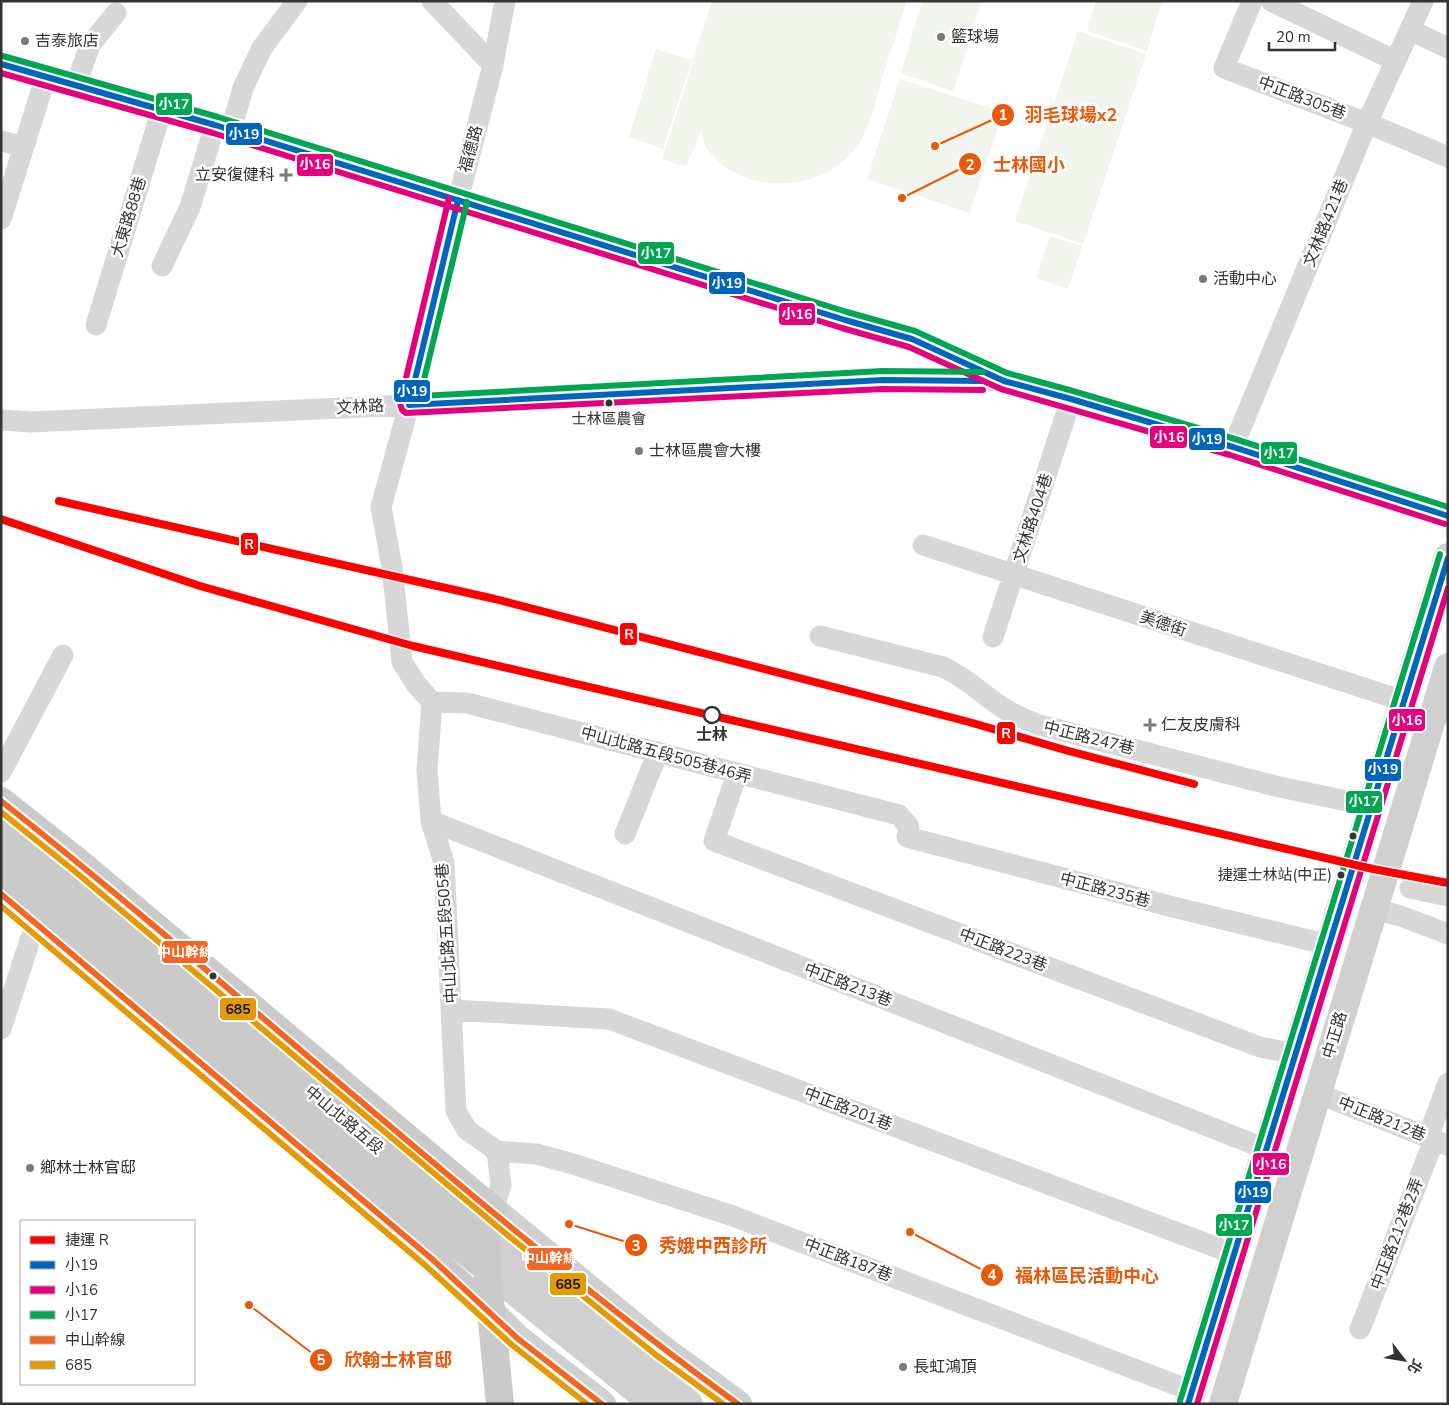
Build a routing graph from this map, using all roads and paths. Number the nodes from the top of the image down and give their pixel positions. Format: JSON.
{"nodes":[{"id":1,"x":297,"y":1,"type":"edge"},
{"id":2,"x":432,"y":1,"type":"edge"},
{"id":3,"x":506,"y":1,"type":"edge"},
{"id":4,"x":1252,"y":1,"type":"edge"},
{"id":5,"x":1271,"y":1,"type":"edge"},
{"id":6,"x":1423,"y":1,"type":"edge"},
{"id":7,"x":116,"y":12,"type":"dead end"},
{"id":8,"x":1410,"y":30,"type":"junction"},
{"id":9,"x":1448,"y":48,"type":"edge"},
{"id":10,"x":1396,"y":60,"type":"junction"},
{"id":11,"x":1,"y":64,"type":"edge"},
{"id":12,"x":493,"y":65,"type":"junction"},
{"id":13,"x":46,"y":76,"type":"junction"},
{"id":14,"x":76,"y":85,"type":"junction"},
{"id":15,"x":162,"y":109,"type":"junction"},
{"id":16,"x":1367,"y":123,"type":"junction"},
{"id":17,"x":223,"y":128,"type":"junction"},
{"id":18,"x":1,"y":141,"type":"edge"},
{"id":19,"x":24,"y":147,"type":"junction"},
{"id":20,"x":1448,"y":157,"type":"edge"},
{"id":21,"x":458,"y":200,"type":"junction"},
{"id":22,"x":1,"y":219,"type":"edge"},
{"id":23,"x":162,"y":266,"type":"dead end"},
{"id":24,"x":96,"y":325,"type":"dead end"},
{"id":25,"x":1004,"y":381,"type":"junction"},
{"id":26,"x":1071,"y":399,"type":"junction"},
{"id":27,"x":409,"y":405,"type":"junction"},
{"id":28,"x":1,"y":420,"type":"edge"},
{"id":29,"x":1233,"y":447,"type":"junction"},
{"id":30,"x":1448,"y":516,"type":"edge"},
{"id":31,"x":923,"y":545,"type":"dead end"},
{"id":32,"x":1448,"y":557,"type":"edge"},
{"id":33,"x":1014,"y":574,"type":"junction"},
{"id":34,"x":820,"y":636,"type":"dead end"},
{"id":35,"x":993,"y":637,"type":"dead end"},
{"id":36,"x":63,"y":654,"type":"dead end"},
{"id":37,"x":1448,"y":667,"type":"edge"},
{"id":38,"x":1404,"y":701,"type":"junction"},
{"id":39,"x":432,"y":702,"type":"junction"},
{"id":40,"x":1442,"y":710,"type":"edge"},
{"id":41,"x":658,"y":752,"type":"junction"},
{"id":42,"x":1,"y":772,"type":"edge"},
{"id":43,"x":737,"y":774,"type":"junction"},
{"id":44,"x":1,"y":801,"type":"edge"},
{"id":45,"x":1371,"y":806,"type":"junction"},
{"id":46,"x":899,"y":815,"type":"joint"},
{"id":47,"x":431,"y":821,"type":"junction"},
{"id":48,"x":1,"y":833,"type":"edge"},
{"id":49,"x":624,"y":834,"type":"dead end"},
{"id":50,"x":1,"y":861,"type":"edge"},
{"id":51,"x":1410,"y":888,"type":"dead end"},
{"id":52,"x":1,"y":894,"type":"edge"},
{"id":53,"x":1448,"y":896,"type":"edge"},
{"id":54,"x":1374,"y":909,"type":"junction"},
{"id":55,"x":122,"y":917,"type":"junction"},
{"id":56,"x":40,"y":925,"type":"junction"},
{"id":57,"x":1448,"y":934,"type":"edge"},
{"id":58,"x":1329,"y":946,"type":"junction"},
{"id":59,"x":452,"y":1010,"type":"junction"},
{"id":60,"x":1,"y":1029,"type":"edge"},
{"id":61,"x":1295,"y":1054,"type":"junction"},
{"id":62,"x":334,"y":1077,"type":"junction"},
{"id":63,"x":1448,"y":1083,"type":"edge"},
{"id":64,"x":1317,"y":1093,"type":"junction"},
{"id":65,"x":307,"y":1104,"type":"junction"},
{"id":66,"x":281,"y":1131,"type":"junction"},
{"id":67,"x":1437,"y":1141,"type":"edge"},
{"id":68,"x":1266,"y":1149,"type":"junction"},
{"id":69,"x":497,"y":1150,"type":"junction"},
{"id":70,"x":493,"y":1210,"type":"junction"},
{"id":71,"x":486,"y":1240,"type":"junction"},
{"id":72,"x":1234,"y":1254,"type":"junction"},
{"id":73,"x":487,"y":1269,"type":"junction"},
{"id":74,"x":491,"y":1312,"type":"junction"},
{"id":75,"x":1360,"y":1329,"type":"dead end"},
{"id":76,"x":1190,"y":1398,"type":"edge"},
{"id":77,"x":1229,"y":1402,"type":"edge"},
{"id":78,"x":500,"y":1404,"type":"edge"},
{"id":79,"x":602,"y":1404,"type":"edge"},
{"id":80,"x":654,"y":1404,"type":"edge"},
{"id":81,"x":689,"y":1404,"type":"edge"},
{"id":82,"x":738,"y":1404,"type":"edge"}],
"edges":[{"from":1,"to":17,"type":"street"},
{"from":2,"to":12,"type":"street"},
{"from":3,"to":12,"type":"street","name":"福德路"},
{"from":4,"to":16,"type":"street","name":"中正路305巷"},
{"from":5,"to":10,"type":"street"},
{"from":6,"to":8,"type":"street","name":"文林路421巷"},
{"from":7,"to":14,"type":"street"},
{"from":8,"to":9,"type":"street"},
{"from":8,"to":10,"type":"street","name":"文林路421巷"},
{"from":10,"to":16,"type":"street","name":"文林路421巷"},
{"from":11,"to":13,"type":"street"},
{"from":12,"to":21,"type":"street","name":"福德路"},
{"from":13,"to":14,"type":"street"},
{"from":13,"to":19,"type":"street"},
{"from":14,"to":15,"type":"street"},
{"from":15,"to":17,"type":"street"},
{"from":15,"to":24,"type":"street","name":"大東路88巷"},
{"from":16,"to":20,"type":"street","name":"中正路305巷"},
{"from":16,"to":29,"type":"street","name":"文林路421巷"},
{"from":17,"to":21,"type":"street"},
{"from":17,"to":23,"type":"street"},
{"from":18,"to":19,"type":"street"},
{"from":19,"to":22,"type":"street"},
{"from":21,"to":25,"type":"street"},
{"from":21,"to":27,"type":"street","name":"福德路"},
{"from":25,"to":26,"type":"street","name":"文林路"},
{"from":25,"to":27,"type":"street","name":"文林路"},
{"from":26,"to":29,"type":"street","name":"文林路"},
{"from":26,"to":33,"type":"street","name":"文林路404巷"},
{"from":27,"to":28,"type":"street","name":"文林路"},
{"from":27,"to":39,"type":"street","name":"福德路"},
{"from":29,"to":30,"type":"street","name":"文林路"},
{"from":31,"to":33,"type":"street","name":"美德街"},
{"from":32,"to":38,"type":"main road","name":"中正路"},
{"from":33,"to":35,"type":"street","name":"文林路404巷"},
{"from":33,"to":38,"type":"street","name":"美德街"},
{"from":34,"to":45,"type":"street","name":"中正路247巷"},
{"from":36,"to":42,"type":"street"},
{"from":37,"to":40,"type":"main road","name":"中正路"},
{"from":38,"to":45,"type":"main road","name":"中正路"},
{"from":39,"to":41,"type":"street","name":"中山北路五段505巷46弄"},
{"from":39,"to":47,"type":"street","name":"中山北路五段505巷"},
{"from":40,"to":54,"type":"main road","name":"中正路"},
{"from":41,"to":43,"type":"street","name":"中山北路五段505巷46弄"},
{"from":41,"to":49,"type":"street"},
{"from":43,"to":46,"type":"street","name":"中山北路五段505巷46弄"},
{"from":43,"to":61,"type":"street","name":"中正路223巷"},
{"from":44,"to":55,"type":"main road","name":"中山北路五段"},
{"from":45,"to":58,"type":"main road","name":"中正路"},
{"from":46,"to":58,"type":"street","name":"中正路235巷"},
{"from":47,"to":59,"type":"street","name":"中山北路五段505巷"},
{"from":47,"to":68,"type":"street","name":"中正路213巷"},
{"from":48,"to":55,"type":"main road","name":"中山北路五段"},
{"from":50,"to":65,"type":"main road","name":"中山北路五段"},
{"from":51,"to":53,"type":"street"},
{"from":52,"to":56,"type":"main road"},
{"from":54,"to":57,"type":"street"},
{"from":54,"to":64,"type":"main road","name":"中正路"},
{"from":55,"to":62,"type":"main road","name":"中山北路五段"},
{"from":55,"to":65,"type":"main road","name":"中山北路五段"},
{"from":56,"to":60,"type":"street"},
{"from":56,"to":66,"type":"main road"},
{"from":58,"to":61,"type":"main road","name":"中正路"},
{"from":59,"to":69,"type":"street","name":"中山北路五段505巷"},
{"from":59,"to":72,"type":"street","name":"中正路201巷"},
{"from":61,"to":68,"type":"main road","name":"中正路"},
{"from":62,"to":65,"type":"main road"},
{"from":62,"to":70,"type":"main road","name":"中山北路五段"},
{"from":63,"to":67,"type":"street","name":"中正路212巷2弄"},
{"from":64,"to":67,"type":"street","name":"中正路212巷"},
{"from":64,"to":77,"type":"main road","name":"中正路"},
{"from":65,"to":66,"type":"main road"},
{"from":65,"to":71,"type":"main road","name":"中山北路五段"},
{"from":65,"to":73,"type":"main road","name":"中山北路五段"},
{"from":66,"to":74,"type":"main road"},
{"from":67,"to":75,"type":"street","name":"中正路212巷2弄"},
{"from":68,"to":72,"type":"main road","name":"中正路"},
{"from":69,"to":70,"type":"street"},
{"from":69,"to":76,"type":"street","name":"中正路187巷"},
{"from":70,"to":71,"type":"main road"},
{"from":70,"to":82,"type":"main road","name":"中山北路五段"},
{"from":71,"to":73,"type":"main road"},
{"from":71,"to":81,"type":"main road","name":"中山北路五段"},
{"from":72,"to":76,"type":"main road","name":"中正路"},
{"from":73,"to":74,"type":"main road"},
{"from":73,"to":80,"type":"main road","name":"中山北路五段"},
{"from":74,"to":78,"type":"main road"},
{"from":74,"to":79,"type":"main road"}]}
